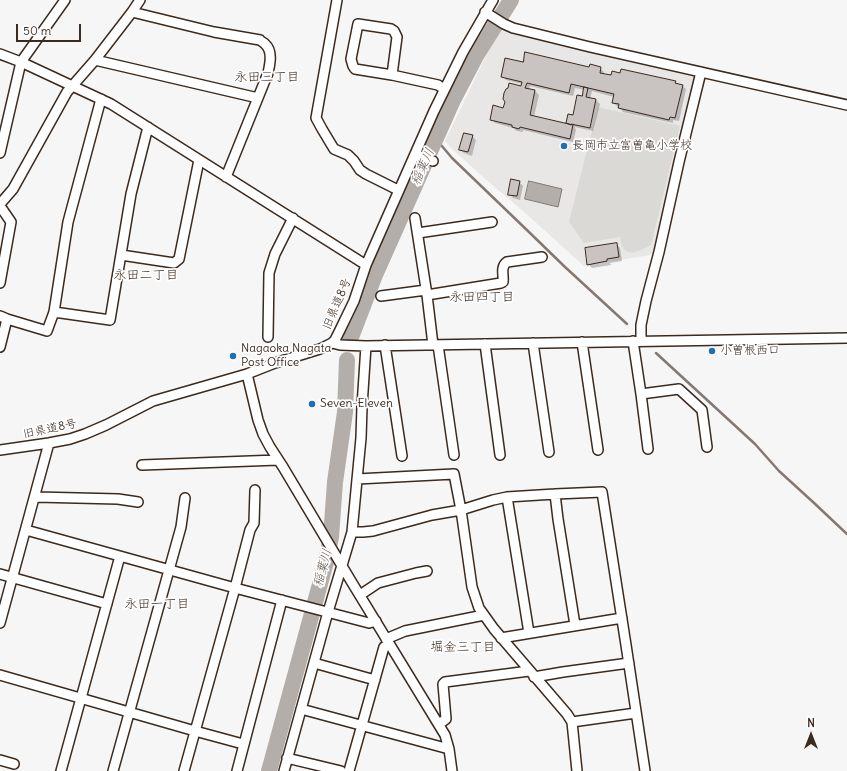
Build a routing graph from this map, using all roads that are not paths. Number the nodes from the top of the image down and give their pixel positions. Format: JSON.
{"nodes":[{"id":1,"x":65,"y":0,"type":"edge"},
{"id":2,"x":140,"y":0,"type":"edge"},
{"id":3,"x":337,"y":0,"type":"edge"},
{"id":4,"x":492,"y":0,"type":"edge"},
{"id":5,"x":132,"y":12,"type":"junction"},
{"id":6,"x":485,"y":12,"type":"junction"},
{"id":7,"x":0,"y":54,"type":"edge"},
{"id":8,"x":95,"y":60,"type":"junction"},
{"id":9,"x":21,"y":62,"type":"junction"},
{"id":10,"x":701,"y":72,"type":"junction"},
{"id":11,"x":392,"y":75,"type":"junction"},
{"id":12,"x":72,"y":85,"type":"junction"},
{"id":13,"x":444,"y":89,"type":"junction"},
{"id":14,"x":258,"y":98,"type":"junction"},
{"id":15,"x":101,"y":100,"type":"junction"},
{"id":16,"x":847,"y":105,"type":"edge"},
{"id":17,"x":148,"y":127,"type":"junction"},
{"id":18,"x":0,"y":153,"type":"edge"},
{"id":19,"x":417,"y":154,"type":"junction"},
{"id":20,"x":199,"y":160,"type":"junction"},
{"id":21,"x":433,"y":161,"type":"dead end"},
{"id":22,"x":226,"y":177,"type":"junction"},
{"id":23,"x":398,"y":190,"type":"junction"},
{"id":24,"x":1,"y":200,"type":"edge"},
{"id":25,"x":293,"y":218,"type":"junction"},
{"id":26,"x":415,"y":218,"type":"dead end"},
{"id":27,"x":492,"y":222,"type":"dead end"},
{"id":28,"x":418,"y":233,"type":"junction"},
{"id":29,"x":121,"y":255,"type":"junction"},
{"id":30,"x":542,"y":257,"type":"dead end"},
{"id":31,"x":366,"y":265,"type":"junction"},
{"id":32,"x":0,"y":283,"type":"edge"},
{"id":33,"x":427,"y":292,"type":"junction"},
{"id":34,"x":381,"y":296,"type":"dead end"},
{"id":35,"x":54,"y":312,"type":"junction"},
{"id":36,"x":3,"y":318,"type":"edge"},
{"id":37,"x":268,"y":337,"type":"dead end"},
{"id":38,"x":847,"y":338,"type":"edge"},
{"id":39,"x":637,"y":341,"type":"junction"},
{"id":40,"x":582,"y":342,"type":"junction"},
{"id":41,"x":332,"y":343,"type":"junction"},
{"id":42,"x":485,"y":344,"type":"junction"},
{"id":43,"x":533,"y":344,"type":"junction"},
{"id":44,"x":385,"y":345,"type":"junction"},
{"id":45,"x":436,"y":345,"type":"junction"},
{"id":46,"x":366,"y":346,"type":"junction"},
{"id":47,"x":0,"y":347,"type":"edge"},
{"id":48,"x":246,"y":374,"type":"junction"},
{"id":49,"x":641,"y":394,"type":"junction"},
{"id":50,"x":50,"y":443,"type":"junction"},
{"id":51,"x":707,"y":447,"type":"dead end"},
{"id":52,"x":648,"y":449,"type":"dead end"},
{"id":53,"x":0,"y":450,"type":"edge"},
{"id":54,"x":598,"y":450,"type":"dead end"},
{"id":55,"x":549,"y":452,"type":"dead end"},
{"id":56,"x":454,"y":455,"type":"dead end"},
{"id":57,"x":500,"y":455,"type":"dead end"},
{"id":58,"x":402,"y":456,"type":"dead end"},
{"id":59,"x":278,"y":460,"type":"junction"},
{"id":60,"x":142,"y":465,"type":"dead end"},
{"id":61,"x":357,"y":479,"type":"junction"},
{"id":62,"x":255,"y":490,"type":"dead end"},
{"id":63,"x":555,"y":494,"type":"junction"},
{"id":64,"x":36,"y":496,"type":"junction"},
{"id":65,"x":507,"y":497,"type":"junction"},
{"id":66,"x":185,"y":498,"type":"dead end"},
{"id":67,"x":138,"y":502,"type":"dead end"},
{"id":68,"x":461,"y":510,"type":"junction"},
{"id":69,"x":26,"y":530,"type":"junction"},
{"id":70,"x":352,"y":532,"type":"junction"},
{"id":71,"x":120,"y":556,"type":"junction"},
{"id":72,"x":342,"y":565,"type":"junction"},
{"id":73,"x":169,"y":569,"type":"junction"},
{"id":74,"x":427,"y":571,"type":"dead end"},
{"id":75,"x":0,"y":574,"type":"edge"},
{"id":76,"x":13,"y":578,"type":"junction"},
{"id":77,"x":235,"y":588,"type":"junction"},
{"id":78,"x":360,"y":595,"type":"junction"},
{"id":79,"x":282,"y":600,"type":"junction"},
{"id":80,"x":107,"y":604,"type":"junction"},
{"id":81,"x":328,"y":612,"type":"junction"},
{"id":82,"x":484,"y":615,"type":"junction"},
{"id":83,"x":622,"y":618,"type":"junction"},
{"id":84,"x":376,"y":621,"type":"junction"},
{"id":85,"x":0,"y":623,"type":"edge"},
{"id":86,"x":575,"y":625,"type":"junction"},
{"id":87,"x":529,"y":633,"type":"junction"},
{"id":88,"x":501,"y":638,"type":"junction"},
{"id":89,"x":388,"y":642,"type":"junction"},
{"id":90,"x":314,"y":663,"type":"junction"},
{"id":91,"x":629,"y":663,"type":"junction"},
{"id":92,"x":532,"y":674,"type":"junction"},
{"id":93,"x":0,"y":675,"type":"edge"},
{"id":94,"x":374,"y":680,"type":"junction"},
{"id":95,"x":81,"y":699,"type":"junction"},
{"id":96,"x":301,"y":709,"type":"junction"},
{"id":97,"x":129,"y":712,"type":"junction"},
{"id":98,"x":636,"y":713,"type":"junction"},
{"id":99,"x":572,"y":722,"type":"junction"},
{"id":100,"x":439,"y":724,"type":"junction"},
{"id":101,"x":362,"y":725,"type":"junction"},
{"id":102,"x":195,"y":732,"type":"junction"},
{"id":103,"x":243,"y":744,"type":"junction"},
{"id":104,"x":449,"y":749,"type":"junction"},
{"id":105,"x":288,"y":758,"type":"junction"},
{"id":106,"x":0,"y":760,"type":"edge"},
{"id":107,"x":14,"y":764,"type":"dead end"},
{"id":108,"x":61,"y":771,"type":"edge"},
{"id":109,"x":113,"y":771,"type":"edge"},
{"id":110,"x":184,"y":771,"type":"edge"},
{"id":111,"x":236,"y":771,"type":"edge"},
{"id":112,"x":284,"y":771,"type":"edge"},
{"id":113,"x":341,"y":771,"type":"edge"},
{"id":114,"x":349,"y":771,"type":"edge"},
{"id":115,"x":452,"y":771,"type":"edge"},
{"id":116,"x":577,"y":771,"type":"edge"},
{"id":117,"x":645,"y":771,"type":"edge"}],
"edges":[{"from":1,"to":9,"type":"street"},
{"from":2,"to":5,"type":"street"},
{"from":3,"to":23,"type":"street"},
{"from":4,"to":6,"type":"street","name":"旧県道8号"},
{"from":5,"to":8,"type":"street"},
{"from":5,"to":14,"type":"street"},
{"from":6,"to":10,"type":"street"},
{"from":6,"to":13,"type":"street","name":"旧県道8号"},
{"from":7,"to":9,"type":"street"},
{"from":8,"to":12,"type":"street"},
{"from":8,"to":14,"type":"street"},
{"from":9,"to":12,"type":"street"},
{"from":9,"to":18,"type":"street"},
{"from":10,"to":16,"type":"street"},
{"from":10,"to":39,"type":"street"},
{"from":11,"to":11,"type":"street"},
{"from":11,"to":13,"type":"street"},
{"from":12,"to":15,"type":"street"},
{"from":12,"to":24,"type":"street"},
{"from":13,"to":19,"type":"street","name":"旧県道8号"},
{"from":14,"to":22,"type":"street"},
{"from":15,"to":17,"type":"street"},
{"from":15,"to":35,"type":"street"},
{"from":17,"to":20,"type":"street"},
{"from":17,"to":29,"type":"street"},
{"from":19,"to":21,"type":"street"},
{"from":19,"to":23,"type":"street","name":"旧県道8号"},
{"from":20,"to":22,"type":"street"},
{"from":20,"to":29,"type":"street"},
{"from":22,"to":25,"type":"street"},
{"from":23,"to":31,"type":"street","name":"旧県道8号"},
{"from":24,"to":32,"type":"street"},
{"from":25,"to":31,"type":"street"},
{"from":25,"to":37,"type":"street"},
{"from":26,"to":28,"type":"street"},
{"from":27,"to":28,"type":"street"},
{"from":28,"to":33,"type":"street"},
{"from":29,"to":35,"type":"street"},
{"from":30,"to":33,"type":"street"},
{"from":31,"to":41,"type":"street","name":"旧県道8号"},
{"from":33,"to":34,"type":"street"},
{"from":33,"to":45,"type":"street"},
{"from":35,"to":36,"type":"street"},
{"from":36,"to":47,"type":"street"},
{"from":38,"to":39,"type":"street"},
{"from":39,"to":40,"type":"street"},
{"from":39,"to":49,"type":"street"},
{"from":40,"to":43,"type":"street"},
{"from":40,"to":54,"type":"street"},
{"from":41,"to":46,"type":"street"},
{"from":41,"to":48,"type":"street","name":"旧県道8号"},
{"from":42,"to":43,"type":"street"},
{"from":42,"to":45,"type":"street"},
{"from":42,"to":57,"type":"street"},
{"from":43,"to":55,"type":"street"},
{"from":44,"to":45,"type":"street"},
{"from":44,"to":46,"type":"street"},
{"from":44,"to":58,"type":"street"},
{"from":45,"to":56,"type":"street"},
{"from":46,"to":61,"type":"street"},
{"from":48,"to":50,"type":"street","name":"旧県道8号"},
{"from":48,"to":59,"type":"street"},
{"from":49,"to":51,"type":"street"},
{"from":49,"to":52,"type":"street"},
{"from":50,"to":53,"type":"street","name":"旧県道8号"},
{"from":50,"to":64,"type":"street"},
{"from":59,"to":60,"type":"street"},
{"from":59,"to":72,"type":"street"},
{"from":61,"to":68,"type":"street"},
{"from":61,"to":70,"type":"street"},
{"from":62,"to":77,"type":"street"},
{"from":63,"to":65,"type":"street"},
{"from":63,"to":83,"type":"street"},
{"from":63,"to":86,"type":"street"},
{"from":64,"to":67,"type":"street"},
{"from":64,"to":69,"type":"street"},
{"from":65,"to":68,"type":"street"},
{"from":65,"to":87,"type":"street"},
{"from":66,"to":73,"type":"street"},
{"from":68,"to":70,"type":"street"},
{"from":68,"to":82,"type":"street"},
{"from":69,"to":71,"type":"street"},
{"from":69,"to":76,"type":"street"},
{"from":70,"to":72,"type":"street"},
{"from":71,"to":73,"type":"street"},
{"from":71,"to":80,"type":"street"},
{"from":72,"to":78,"type":"street"},
{"from":72,"to":81,"type":"street"},
{"from":73,"to":77,"type":"street"},
{"from":73,"to":97,"type":"street"},
{"from":74,"to":78,"type":"street"},
{"from":75,"to":76,"type":"street"},
{"from":76,"to":80,"type":"street"},
{"from":76,"to":85,"type":"street"},
{"from":77,"to":79,"type":"street"},
{"from":77,"to":102,"type":"street"},
{"from":78,"to":84,"type":"street"},
{"from":79,"to":81,"type":"street"},
{"from":79,"to":103,"type":"street"},
{"from":80,"to":95,"type":"street"},
{"from":81,"to":84,"type":"street"},
{"from":81,"to":90,"type":"street"},
{"from":82,"to":88,"type":"street"},
{"from":82,"to":89,"type":"street"},
{"from":83,"to":86,"type":"street"},
{"from":83,"to":91,"type":"street"},
{"from":84,"to":89,"type":"street"},
{"from":86,"to":87,"type":"street"},
{"from":87,"to":88,"type":"street"},
{"from":88,"to":92,"type":"street"},
{"from":89,"to":94,"type":"street"},
{"from":89,"to":100,"type":"street"},
{"from":90,"to":94,"type":"street"},
{"from":90,"to":96,"type":"street"},
{"from":91,"to":92,"type":"street"},
{"from":91,"to":98,"type":"street"},
{"from":92,"to":99,"type":"street"},
{"from":92,"to":100,"type":"street"},
{"from":93,"to":95,"type":"street"},
{"from":94,"to":101,"type":"street"},
{"from":95,"to":97,"type":"street"},
{"from":95,"to":108,"type":"street"},
{"from":96,"to":101,"type":"street"},
{"from":96,"to":105,"type":"street"},
{"from":97,"to":102,"type":"street"},
{"from":97,"to":109,"type":"street"},
{"from":98,"to":99,"type":"street"},
{"from":98,"to":117,"type":"street"},
{"from":99,"to":116,"type":"street"},
{"from":100,"to":104,"type":"street"},
{"from":101,"to":104,"type":"street"},
{"from":101,"to":114,"type":"street"},
{"from":102,"to":103,"type":"street"},
{"from":102,"to":110,"type":"street"},
{"from":103,"to":111,"type":"street"},
{"from":104,"to":115,"type":"street"},
{"from":105,"to":112,"type":"street"},
{"from":105,"to":113,"type":"street"},
{"from":106,"to":107,"type":"street"}]}
